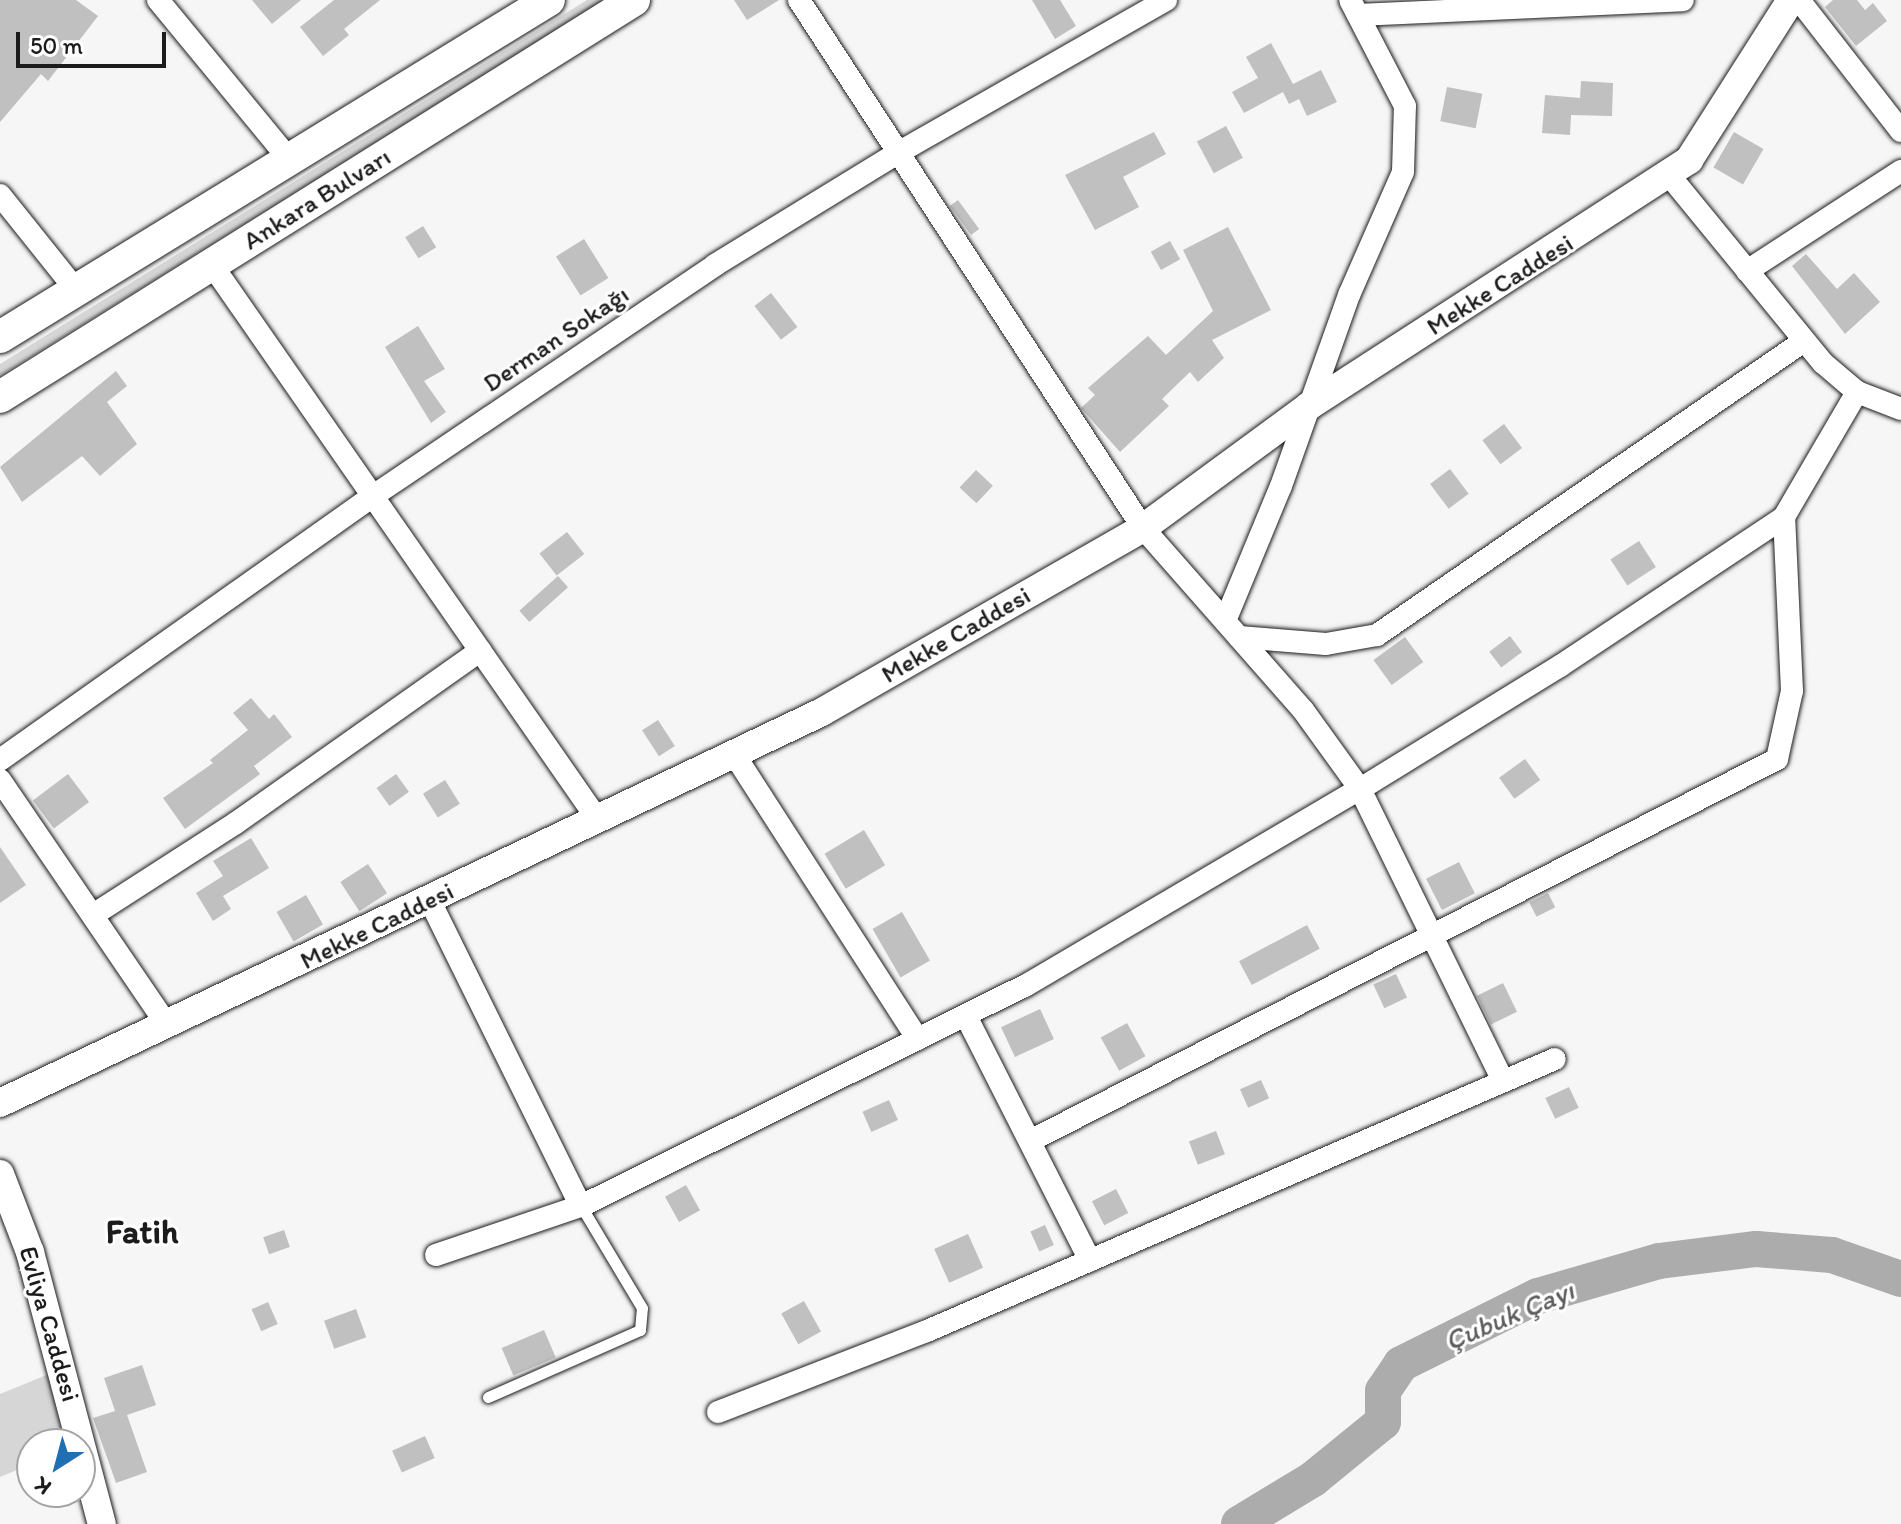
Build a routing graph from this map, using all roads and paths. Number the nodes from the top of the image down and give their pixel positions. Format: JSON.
{"nodes":[{"id":1,"x":158,"y":0,"type":"edge"},
{"id":2,"x":634,"y":0,"type":"edge"},
{"id":3,"x":799,"y":0,"type":"edge"},
{"id":4,"x":1166,"y":0,"type":"edge"},
{"id":5,"x":1683,"y":0,"type":"edge"},
{"id":6,"x":1791,"y":0,"type":"edge"},
{"id":7,"x":1799,"y":0,"type":"edge"},
{"id":8,"x":544,"y":1,"type":"edge"},
{"id":9,"x":1354,"y":8,"type":"edge"},
{"id":10,"x":1901,"y":131,"type":"edge"},
{"id":11,"x":896,"y":154,"type":"junction"},
{"id":12,"x":289,"y":159,"type":"junction"},
{"id":13,"x":1901,"y":171,"type":"edge"},
{"id":14,"x":1669,"y":175,"type":"junction"},
{"id":15,"x":0,"y":195,"type":"edge"},
{"id":16,"x":212,"y":265,"type":"junction"},
{"id":17,"x":1747,"y":271,"type":"junction"},
{"id":18,"x":76,"y":290,"type":"junction"},
{"id":19,"x":0,"y":337,"type":"edge"},
{"id":20,"x":1804,"y":341,"type":"junction"},
{"id":21,"x":1857,"y":392,"type":"junction"},
{"id":22,"x":0,"y":397,"type":"edge"},
{"id":23,"x":1309,"y":406,"type":"junction"},
{"id":24,"x":1901,"y":409,"type":"edge"},
{"id":25,"x":373,"y":496,"type":"junction"},
{"id":26,"x":1784,"y":517,"type":"junction"},
{"id":27,"x":1143,"y":528,"type":"junction"},
{"id":28,"x":1232,"y":629,"type":"junction"},
{"id":29,"x":480,"y":651,"type":"junction"},
{"id":30,"x":734,"y":754,"type":"junction"},
{"id":31,"x":0,"y":760,"type":"edge"},
{"id":32,"x":0,"y":780,"type":"edge"},
{"id":33,"x":1360,"y":789,"type":"junction"},
{"id":34,"x":598,"y":820,"type":"junction"},
{"id":35,"x":430,"y":901,"type":"junction"},
{"id":36,"x":93,"y":915,"type":"junction"},
{"id":37,"x":1436,"y":937,"type":"junction"},
{"id":38,"x":966,"y":1016,"type":"junction"},
{"id":39,"x":168,"y":1026,"type":"junction"},
{"id":40,"x":918,"y":1039,"type":"junction"},
{"id":41,"x":1555,"y":1059,"type":"dead end"},
{"id":42,"x":1503,"y":1081,"type":"junction"},
{"id":43,"x":0,"y":1103,"type":"edge"},
{"id":44,"x":1030,"y":1141,"type":"junction"},
{"id":45,"x":0,"y":1174,"type":"edge"},
{"id":46,"x":581,"y":1206,"type":"junction"},
{"id":47,"x":436,"y":1255,"type":"dead end"},
{"id":48,"x":1090,"y":1260,"type":"junction"},
{"id":49,"x":488,"y":1397,"type":"dead end"},
{"id":50,"x":718,"y":1412,"type":"dead end"},
{"id":51,"x":102,"y":1524,"type":"edge"}],
"edges":[{"from":1,"to":12,"type":"street"},
{"from":2,"to":16,"type":"main road","name":"Ankara Bulvarı"},
{"from":3,"to":11,"type":"street"},
{"from":4,"to":11,"type":"street","name":"Derman Sokağı"},
{"from":5,"to":9,"type":"street"},
{"from":6,"to":14,"type":"street","name":"Mekke Caddesi"},
{"from":7,"to":10,"type":"street"},
{"from":8,"to":12,"type":"main road","name":"Ankara Bulvarı"},
{"from":9,"to":23,"type":"street"},
{"from":11,"to":25,"type":"street","name":"Derman Sokağı"},
{"from":11,"to":27,"type":"street"},
{"from":12,"to":18,"type":"main road","name":"Ankara Bulvarı"},
{"from":13,"to":17,"type":"street"},
{"from":14,"to":17,"type":"street"},
{"from":14,"to":23,"type":"street","name":"Mekke Caddesi"},
{"from":15,"to":18,"type":"street"},
{"from":16,"to":22,"type":"main road","name":"Ankara Bulvarı"},
{"from":16,"to":25,"type":"street"},
{"from":17,"to":20,"type":"street"},
{"from":18,"to":19,"type":"main road","name":"Ankara Bulvarı"},
{"from":20,"to":21,"type":"street"},
{"from":20,"to":28,"type":"street"},
{"from":21,"to":24,"type":"street"},
{"from":21,"to":26,"type":"street"},
{"from":23,"to":27,"type":"street","name":"Mekke Caddesi"},
{"from":23,"to":28,"type":"street"},
{"from":25,"to":29,"type":"street"},
{"from":25,"to":31,"type":"street","name":"Derman Sokağı"},
{"from":26,"to":33,"type":"street"},
{"from":26,"to":37,"type":"street"},
{"from":27,"to":28,"type":"street"},
{"from":27,"to":30,"type":"street","name":"Mekke Caddesi"},
{"from":28,"to":33,"type":"street"},
{"from":29,"to":34,"type":"street"},
{"from":29,"to":36,"type":"street"},
{"from":30,"to":34,"type":"street","name":"Mekke Caddesi"},
{"from":30,"to":40,"type":"street"},
{"from":32,"to":36,"type":"street"},
{"from":33,"to":37,"type":"street"},
{"from":33,"to":38,"type":"street"},
{"from":34,"to":35,"type":"street","name":"Mekke Caddesi"},
{"from":35,"to":39,"type":"street","name":"Mekke Caddesi"},
{"from":35,"to":46,"type":"street"},
{"from":36,"to":39,"type":"street"},
{"from":37,"to":42,"type":"street"},
{"from":37,"to":44,"type":"street"},
{"from":38,"to":40,"type":"street"},
{"from":38,"to":44,"type":"street"},
{"from":39,"to":43,"type":"street","name":"Mekke Caddesi"},
{"from":40,"to":46,"type":"street"},
{"from":41,"to":42,"type":"street"},
{"from":42,"to":48,"type":"street"},
{"from":44,"to":48,"type":"street"},
{"from":45,"to":51,"type":"street","name":"Evliya Caddesi"},
{"from":46,"to":47,"type":"street"},
{"from":46,"to":49,"type":"lane"},
{"from":48,"to":50,"type":"street"}]}
